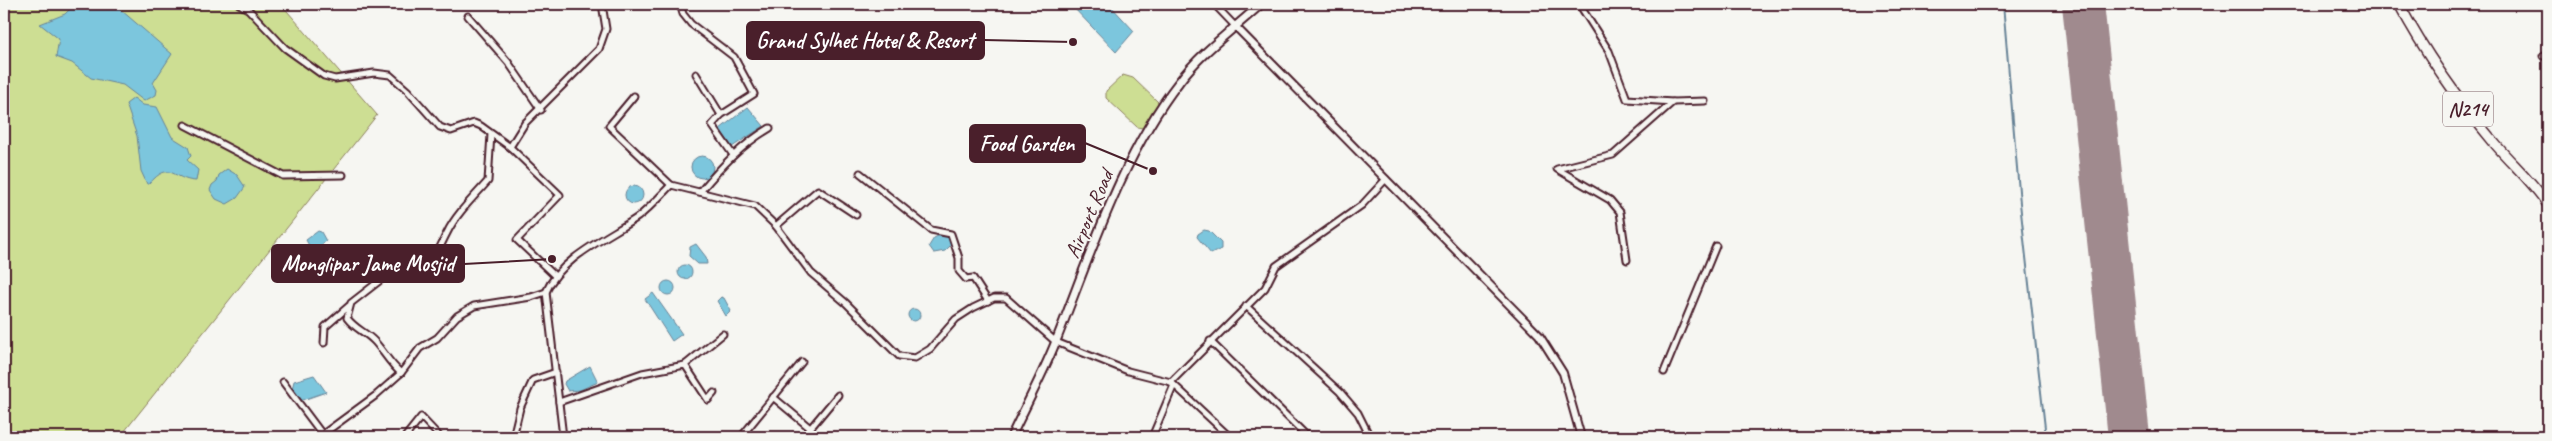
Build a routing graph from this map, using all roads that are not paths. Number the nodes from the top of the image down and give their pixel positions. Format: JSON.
{"nodes":[{"id":1,"x":239,"y":4,"type":"edge"},
{"id":2,"x":602,"y":4,"type":"edge"},
{"id":3,"x":680,"y":4,"type":"edge"},
{"id":4,"x":1214,"y":4,"type":"edge"},
{"id":5,"x":1261,"y":4,"type":"edge"},
{"id":6,"x":1579,"y":4,"type":"edge"},
{"id":7,"x":2399,"y":4,"type":"edge"},
{"id":8,"x":468,"y":16,"type":"dead end"},
{"id":9,"x":1236,"y":27,"type":"junction"},
{"id":10,"x":2548,"y":52,"type":"edge"},
{"id":11,"x":2543,"y":56,"type":"dead end"},
{"id":12,"x":696,"y":74,"type":"dead end"},
{"id":13,"x":634,"y":96,"type":"dead end"},
{"id":14,"x":1705,"y":101,"type":"dead end"},
{"id":15,"x":1672,"y":102,"type":"junction"},
{"id":16,"x":541,"y":110,"type":"junction"},
{"id":17,"x":721,"y":114,"type":"junction"},
{"id":18,"x":186,"y":125,"type":"dead end"},
{"id":19,"x":770,"y":128,"type":"dead end"},
{"id":20,"x":491,"y":134,"type":"junction"},
{"id":21,"x":510,"y":147,"type":"junction"},
{"id":22,"x":733,"y":155,"type":"junction"},
{"id":23,"x":860,"y":173,"type":"dead end"},
{"id":24,"x":343,"y":174,"type":"dead end"},
{"id":25,"x":1386,"y":179,"type":"junction"},
{"id":26,"x":671,"y":185,"type":"junction"},
{"id":27,"x":700,"y":192,"type":"junction"},
{"id":28,"x":2548,"y":205,"type":"edge"},
{"id":29,"x":856,"y":215,"type":"dead end"},
{"id":30,"x":776,"y":226,"type":"junction"},
{"id":31,"x":1716,"y":246,"type":"dead end"},
{"id":32,"x":1627,"y":260,"type":"dead end"},
{"id":33,"x":555,"y":276,"type":"junction"},
{"id":34,"x":546,"y":292,"type":"junction"},
{"id":35,"x":988,"y":301,"type":"junction"},
{"id":36,"x":350,"y":306,"type":"junction"},
{"id":37,"x":1246,"y":306,"type":"junction"},
{"id":38,"x":722,"y":334,"type":"dead end"},
{"id":39,"x":1210,"y":341,"type":"junction"},
{"id":40,"x":1056,"y":342,"type":"junction"},
{"id":41,"x":324,"y":343,"type":"dead end"},
{"id":42,"x":802,"y":362,"type":"dead end"},
{"id":43,"x":685,"y":365,"type":"junction"},
{"id":44,"x":556,"y":372,"type":"junction"},
{"id":45,"x":1664,"y":372,"type":"dead end"},
{"id":46,"x":401,"y":373,"type":"junction"},
{"id":47,"x":283,"y":382,"type":"dead end"},
{"id":48,"x":1173,"y":384,"type":"junction"},
{"id":49,"x":714,"y":393,"type":"dead end"},
{"id":50,"x":838,"y":395,"type":"dead end"},
{"id":51,"x":773,"y":397,"type":"junction"},
{"id":52,"x":559,"y":402,"type":"junction"},
{"id":53,"x":810,"y":428,"type":"junction"},
{"id":54,"x":320,"y":436,"type":"edge"},
{"id":55,"x":405,"y":437,"type":"edge"},
{"id":56,"x":440,"y":437,"type":"edge"},
{"id":57,"x":513,"y":437,"type":"edge"},
{"id":58,"x":563,"y":437,"type":"edge"},
{"id":59,"x":741,"y":437,"type":"edge"},
{"id":60,"x":803,"y":437,"type":"edge"},
{"id":61,"x":1011,"y":437,"type":"edge"},
{"id":62,"x":1152,"y":437,"type":"edge"},
{"id":63,"x":1230,"y":437,"type":"edge"},
{"id":64,"x":1308,"y":437,"type":"edge"},
{"id":65,"x":1370,"y":437,"type":"edge"},
{"id":66,"x":1581,"y":437,"type":"edge"}],
"edges":[{"from":1,"to":20,"type":"street"},
{"from":2,"to":16,"type":"street"},
{"from":3,"to":17,"type":"street"},
{"from":4,"to":9,"type":"street"},
{"from":5,"to":9,"type":"main road","name":"Airport Road"},
{"from":6,"to":15,"type":"street"},
{"from":7,"to":28,"type":"highway","number":"N214"},
{"from":8,"to":16,"type":"street"},
{"from":9,"to":25,"type":"street"},
{"from":9,"to":40,"type":"main road","name":"Airport Road"},
{"from":10,"to":11,"type":"street"},
{"from":12,"to":17,"type":"street"},
{"from":13,"to":26,"type":"street"},
{"from":14,"to":15,"type":"street"},
{"from":15,"to":32,"type":"street"},
{"from":16,"to":21,"type":"street"},
{"from":17,"to":22,"type":"street"},
{"from":18,"to":24,"type":"street"},
{"from":19,"to":22,"type":"street"},
{"from":20,"to":21,"type":"street"},
{"from":20,"to":36,"type":"street"},
{"from":21,"to":33,"type":"street"},
{"from":22,"to":27,"type":"street"},
{"from":23,"to":35,"type":"street"},
{"from":25,"to":37,"type":"street"},
{"from":25,"to":66,"type":"street"},
{"from":26,"to":27,"type":"street"},
{"from":26,"to":33,"type":"street"},
{"from":27,"to":30,"type":"street"},
{"from":29,"to":30,"type":"street"},
{"from":30,"to":35,"type":"street"},
{"from":31,"to":45,"type":"street"},
{"from":33,"to":34,"type":"street"},
{"from":34,"to":44,"type":"street"},
{"from":34,"to":46,"type":"street"},
{"from":35,"to":40,"type":"street"},
{"from":36,"to":41,"type":"street"},
{"from":36,"to":46,"type":"street"},
{"from":37,"to":39,"type":"street"},
{"from":37,"to":65,"type":"street"},
{"from":38,"to":43,"type":"street"},
{"from":39,"to":48,"type":"street"},
{"from":39,"to":64,"type":"street"},
{"from":40,"to":48,"type":"street"},
{"from":40,"to":61,"type":"main road","name":"Airport Road"},
{"from":42,"to":51,"type":"street"},
{"from":43,"to":49,"type":"street"},
{"from":43,"to":52,"type":"street"},
{"from":44,"to":52,"type":"street"},
{"from":44,"to":57,"type":"street"},
{"from":46,"to":54,"type":"street"},
{"from":47,"to":54,"type":"street"},
{"from":48,"to":62,"type":"street"},
{"from":48,"to":63,"type":"street"},
{"from":50,"to":53,"type":"street"},
{"from":51,"to":53,"type":"street"},
{"from":51,"to":59,"type":"street"},
{"from":52,"to":58,"type":"street"},
{"from":53,"to":60,"type":"street"},
{"from":55,"to":56,"type":"street"}]}
